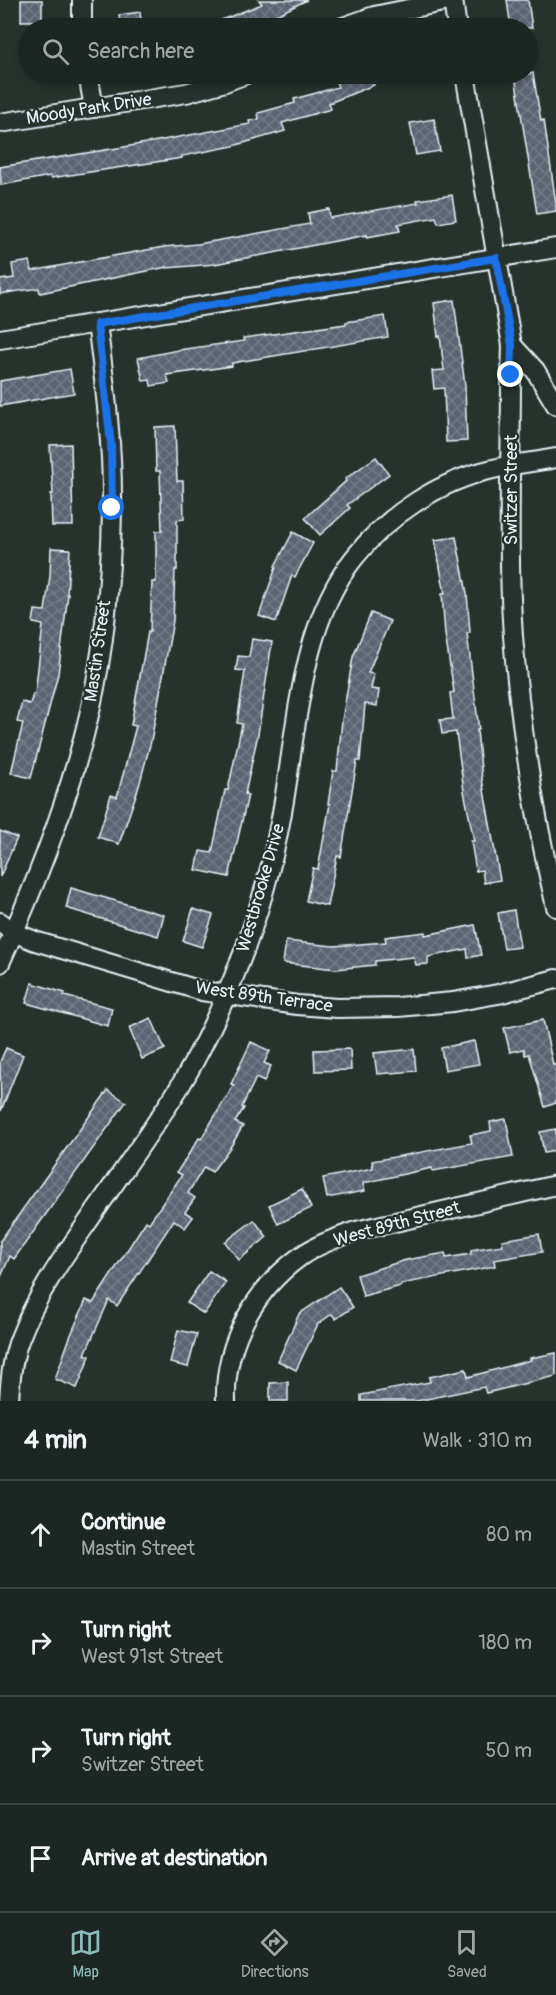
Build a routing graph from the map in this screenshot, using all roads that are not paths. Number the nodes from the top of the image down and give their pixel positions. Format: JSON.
{"nodes":[{"id":1,"x":82,"y":0,"type":"edge"},
{"id":2,"x":453,"y":0,"type":"edge"},
{"id":3,"x":82,"y":18,"type":"edge"},
{"id":4,"x":369,"y":18,"type":"edge"},
{"id":5,"x":456,"y":18,"type":"edge"},
{"id":6,"x":90,"y":84,"type":"edge"},
{"id":7,"x":218,"y":84,"type":"edge"},
{"id":8,"x":467,"y":84,"type":"edge"},
{"id":9,"x":94,"y":108,"type":"junction"},
{"id":10,"x":0,"y":123,"type":"edge"},
{"id":11,"x":556,"y":248,"type":"edge"},
{"id":12,"x":496,"y":258,"type":"junction"},
{"id":13,"x":97,"y":324,"type":"junction"},
{"id":14,"x":0,"y":339,"type":"edge"},
{"id":15,"x":512,"y":345,"type":"junction"},
{"id":16,"x":556,"y":405,"type":"edge"},
{"id":17,"x":556,"y":458,"type":"edge"},
{"id":18,"x":511,"y":466,"type":"junction"},
{"id":19,"x":556,"y":907,"type":"edge"},
{"id":20,"x":7,"y":927,"type":"edge"},
{"id":21,"x":0,"y":963,"type":"edge"},
{"id":22,"x":556,"y":979,"type":"edge"},
{"id":23,"x":225,"y":995,"type":"junction"},
{"id":24,"x":556,"y":1185,"type":"edge"},
{"id":25,"x":9,"y":1401,"type":"edge"},
{"id":26,"x":226,"y":1401,"type":"edge"}],
"edges":[{"from":1,"to":3,"type":"street"},
{"from":2,"to":4,"type":"street"},
{"from":2,"to":5,"type":"street"},
{"from":6,"to":9,"type":"street"},
{"from":7,"to":9,"type":"street","name":"Moody Park Drive"},
{"from":8,"to":12,"type":"street","name":"Switzer Street"},
{"from":9,"to":10,"type":"street","name":"Moody Park Drive"},
{"from":11,"to":12,"type":"street"},
{"from":12,"to":13,"type":"street"},
{"from":12,"to":15,"type":"street","name":"Switzer Street"},
{"from":13,"to":14,"type":"street"},
{"from":13,"to":20,"type":"street","name":"Mastin Street"},
{"from":15,"to":16,"type":"street"},
{"from":15,"to":18,"type":"street","name":"Switzer Street"},
{"from":17,"to":18,"type":"street","name":"Westbrooke Drive"},
{"from":18,"to":19,"type":"street","name":"Switzer Street"},
{"from":18,"to":23,"type":"street","name":"Westbrooke Drive"},
{"from":20,"to":21,"type":"street","name":"Mastin Street"},
{"from":20,"to":23,"type":"street","name":"West 89th Terrace"},
{"from":22,"to":23,"type":"street","name":"West 89th Terrace"},
{"from":23,"to":25,"type":"street","name":"Westbrooke Drive"},
{"from":24,"to":26,"type":"street","name":"West 89th Street"}]}
